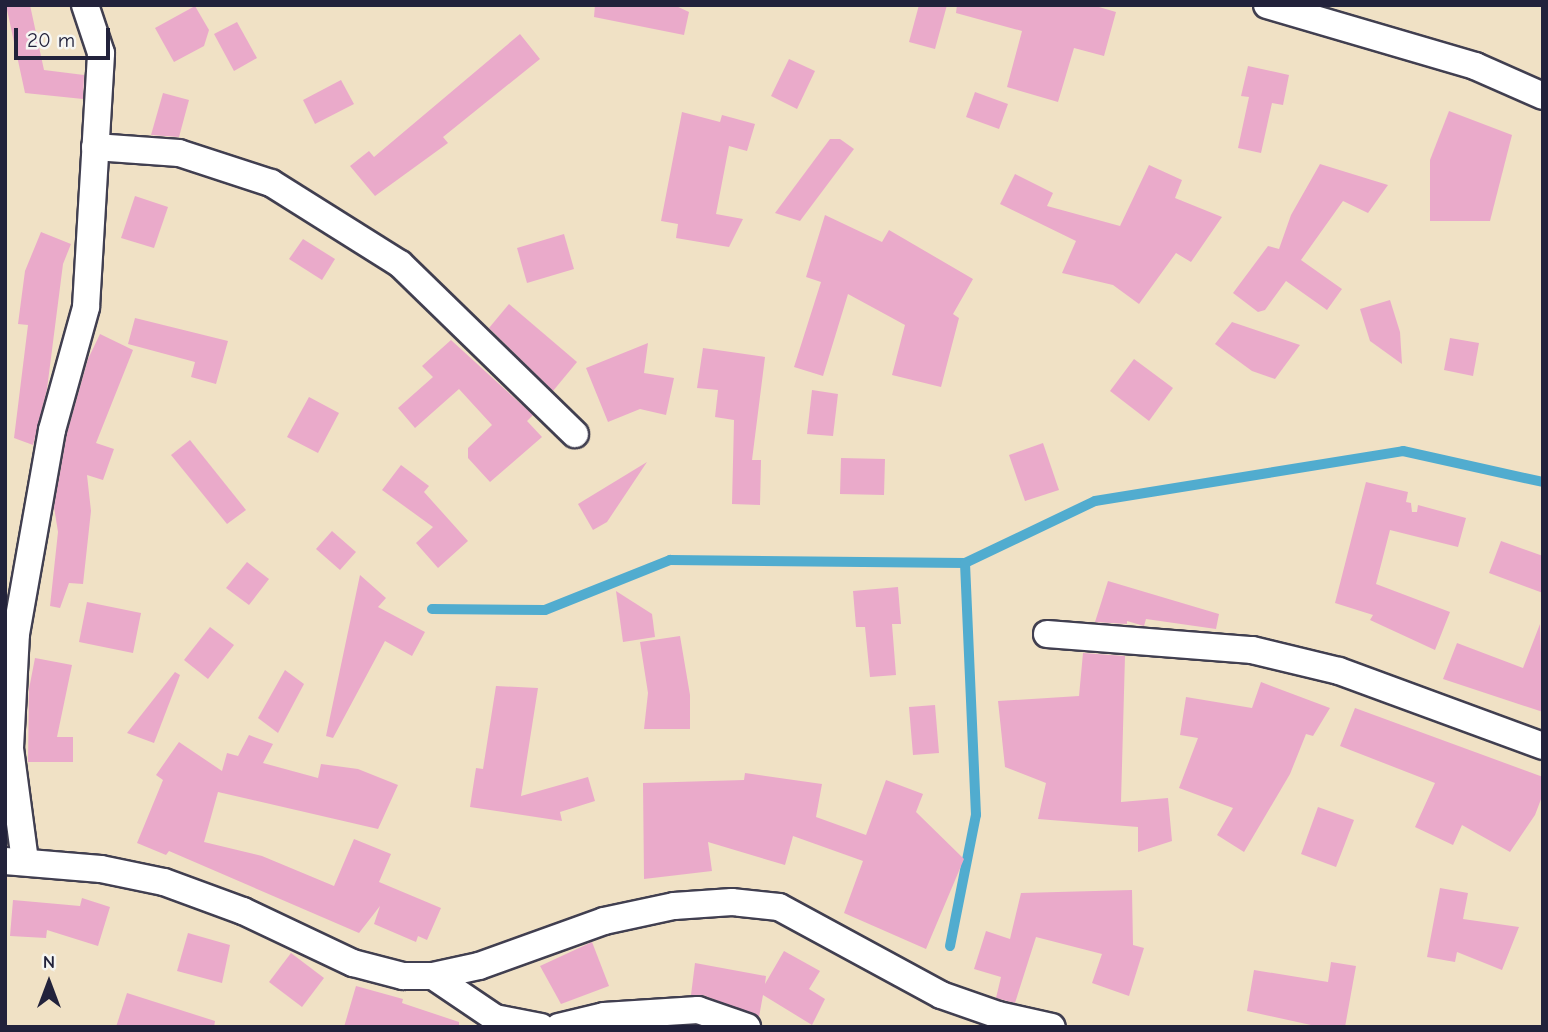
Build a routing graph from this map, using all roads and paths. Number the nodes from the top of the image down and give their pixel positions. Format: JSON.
{"nodes":[{"id":1,"x":85,"y":5,"type":"edge"},
{"id":2,"x":1266,"y":5,"type":"edge"},
{"id":3,"x":1352,"y":16,"type":"edge"},
{"id":4,"x":1543,"y":96,"type":"edge"},
{"id":5,"x":95,"y":146,"type":"junction"},
{"id":6,"x":575,"y":434,"type":"dead end"},
{"id":7,"x":13,"y":587,"type":"edge"},
{"id":8,"x":1047,"y":634,"type":"dead end"},
{"id":9,"x":1543,"y":746,"type":"edge"},
{"id":10,"x":15,"y":861,"type":"edge"},
{"id":11,"x":433,"y":976,"type":"junction"},
{"id":12,"x":541,"y":1027,"type":"edge"},
{"id":13,"x":559,"y":1027,"type":"edge"},
{"id":14,"x":747,"y":1027,"type":"edge"},
{"id":15,"x":1052,"y":1027,"type":"edge"}],
"edges":[{"from":1,"to":5,"type":"street"},
{"from":2,"to":3,"type":"street"},
{"from":3,"to":4,"type":"street"},
{"from":5,"to":6,"type":"street"},
{"from":5,"to":7,"type":"street"},
{"from":7,"to":10,"type":"street"},
{"from":8,"to":9,"type":"street"},
{"from":10,"to":11,"type":"street"},
{"from":11,"to":12,"type":"street"},
{"from":11,"to":15,"type":"street"},
{"from":13,"to":14,"type":"street"}]}
